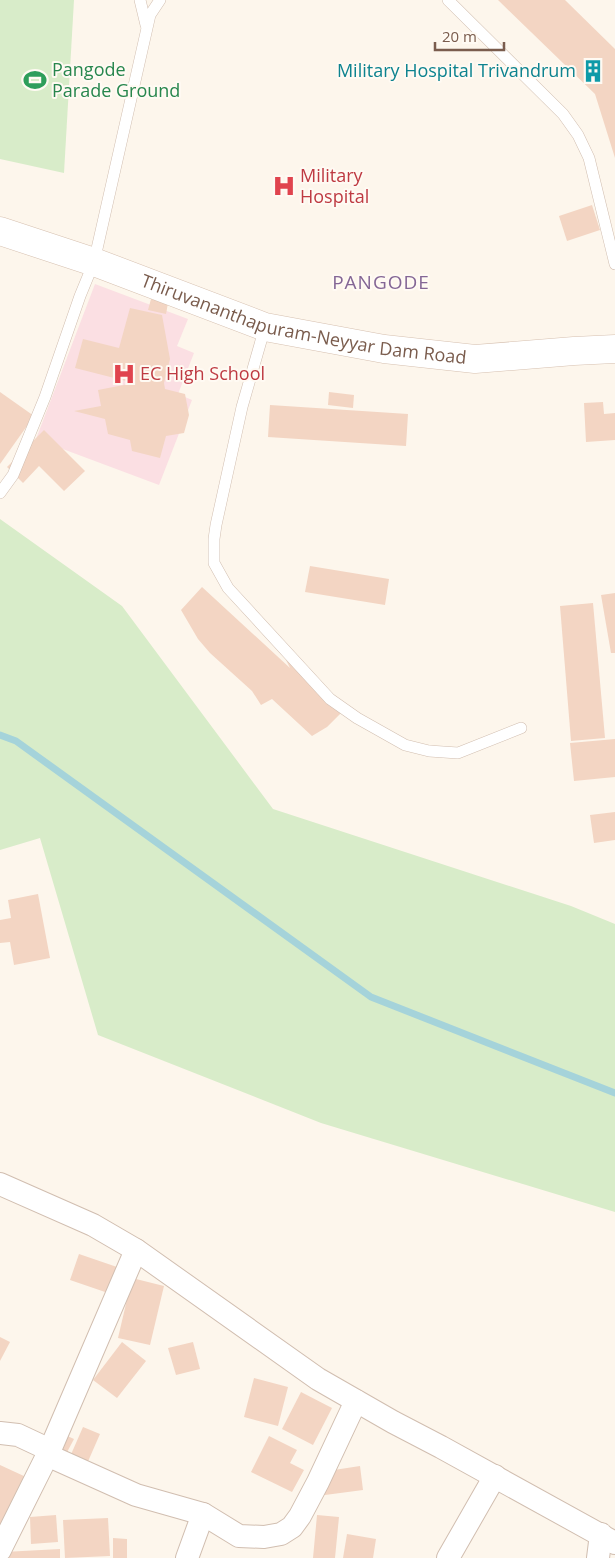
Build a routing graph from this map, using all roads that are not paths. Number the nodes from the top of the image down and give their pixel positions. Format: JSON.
{"nodes":[{"id":1,"x":140,"y":0,"type":"edge"},
{"id":2,"x":160,"y":0,"type":"edge"},
{"id":3,"x":448,"y":0,"type":"edge"},
{"id":4,"x":147,"y":29,"type":"junction"},
{"id":5,"x":0,"y":231,"type":"edge"},
{"id":6,"x":94,"y":262,"type":"junction"},
{"id":7,"x":615,"y":264,"type":"edge"},
{"id":8,"x":265,"y":327,"type":"junction"},
{"id":9,"x":615,"y":349,"type":"edge"},
{"id":10,"x":0,"y":493,"type":"edge"},
{"id":11,"x":521,"y":728,"type":"dead end"},
{"id":12,"x":0,"y":1184,"type":"edge"},
{"id":13,"x":136,"y":1250,"type":"junction"},
{"id":14,"x":356,"y":1401,"type":"junction"},
{"id":15,"x":0,"y":1433,"type":"edge"},
{"id":16,"x":48,"y":1452,"type":"junction"},
{"id":17,"x":495,"y":1476,"type":"junction"},
{"id":18,"x":203,"y":1514,"type":"junction"},
{"id":19,"x":608,"y":1538,"type":"edge"},
{"id":20,"x":0,"y":1550,"type":"edge"},
{"id":21,"x":187,"y":1558,"type":"edge"},
{"id":22,"x":448,"y":1558,"type":"edge"},
{"id":23,"x":598,"y":1558,"type":"edge"}],
"edges":[{"from":1,"to":4,"type":"lane"},
{"from":2,"to":4,"type":"lane"},
{"from":3,"to":7,"type":"lane"},
{"from":4,"to":6,"type":"lane"},
{"from":5,"to":6,"type":"main road","name":"Thiruvananthapuram-Neyyar Dam Road"},
{"from":6,"to":8,"type":"main road","name":"Thiruvananthapuram-Neyyar Dam Road"},
{"from":6,"to":10,"type":"lane"},
{"from":8,"to":9,"type":"main road","name":"Thiruvananthapuram-Neyyar Dam Road"},
{"from":8,"to":11,"type":"lane"},
{"from":12,"to":13,"type":"street"},
{"from":13,"to":14,"type":"street"},
{"from":13,"to":16,"type":"street"},
{"from":14,"to":17,"type":"street"},
{"from":14,"to":18,"type":"street"},
{"from":15,"to":16,"type":"street"},
{"from":16,"to":18,"type":"street"},
{"from":16,"to":20,"type":"street"},
{"from":17,"to":19,"type":"street"},
{"from":17,"to":22,"type":"street"},
{"from":18,"to":21,"type":"street"},
{"from":19,"to":23,"type":"street"}]}
